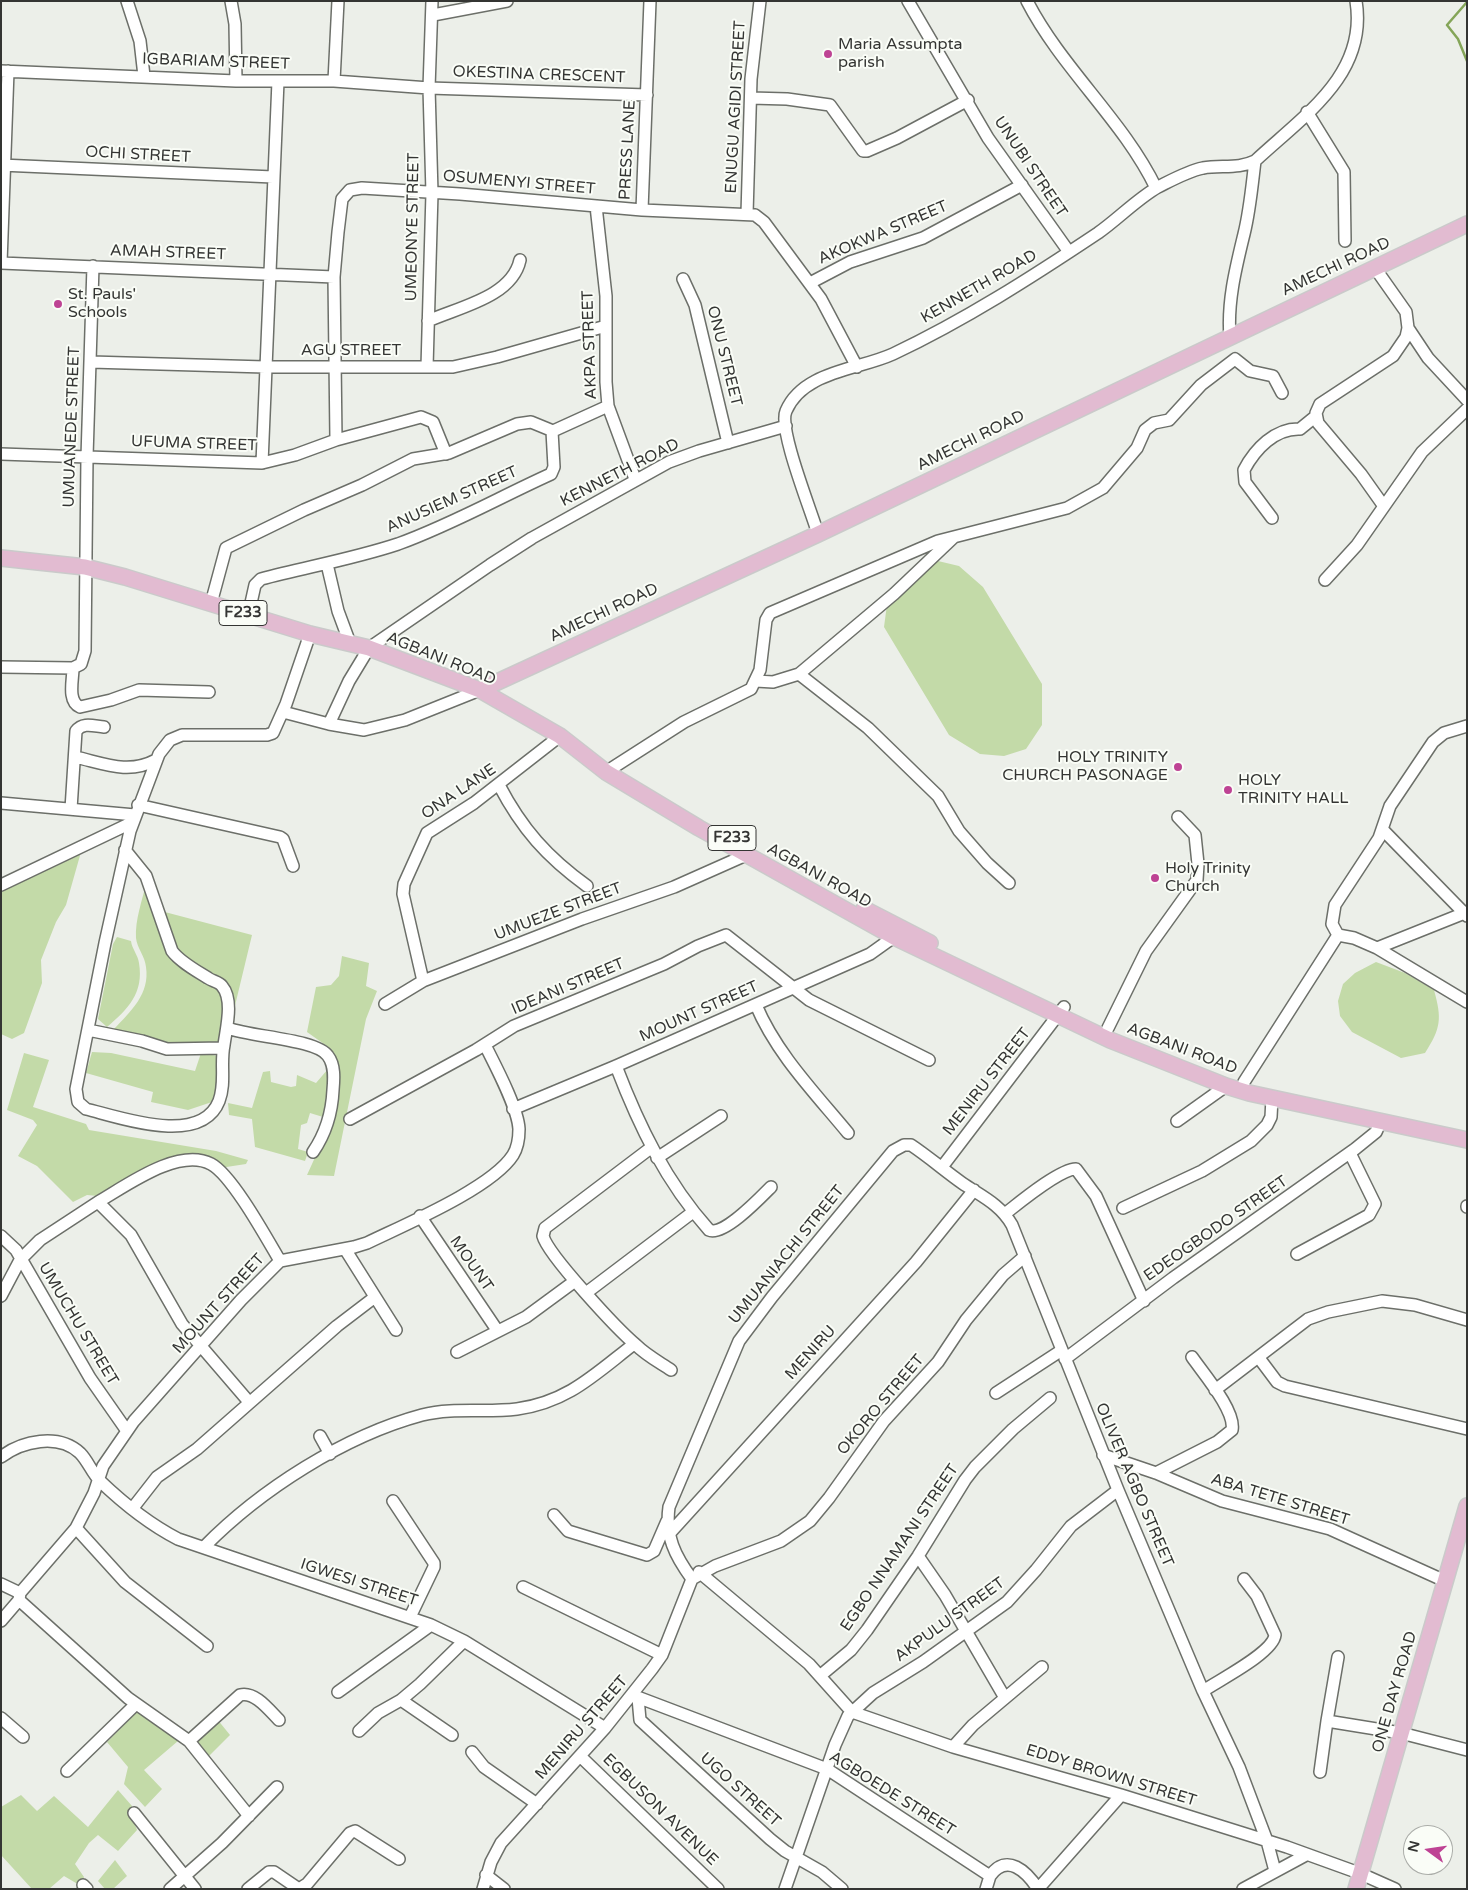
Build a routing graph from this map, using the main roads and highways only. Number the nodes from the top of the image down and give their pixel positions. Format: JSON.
{"nodes":[{"id":1,"x":1467,"y":224,"type":"edge"},
{"id":2,"x":1,"y":548,"type":"edge"},
{"id":3,"x":1,"y":558,"type":"edge"},
{"id":4,"x":85,"y":562,"type":"junction"},
{"id":5,"x":371,"y":647,"type":"junction"},
{"id":6,"x":484,"y":688,"type":"junction"},
{"id":7,"x":609,"y":769,"type":"junction"},
{"id":8,"x":900,"y":934,"type":"junction"},
{"id":9,"x":1061,"y":1011,"type":"junction"},
{"id":10,"x":1467,"y":1130,"type":"edge"},
{"id":11,"x":1467,"y":1140,"type":"edge"},
{"id":12,"x":1467,"y":1506,"type":"edge"},
{"id":13,"x":1356,"y":1889,"type":"edge"}],
"edges":[{"from":1,"to":6,"type":"main road","name":"AMECHI ROAD"},
{"from":2,"to":4,"type":"main road","name":"AGBANI ROAD","number":"F233"},
{"from":3,"to":4,"type":"main road","name":"AGBANI ROAD","number":"F233"},
{"from":4,"to":5,"type":"main road","name":"AGBANI ROAD","number":"F233"},
{"from":4,"to":5,"type":"main road","name":"AGBANI ROAD","number":"F233"},
{"from":5,"to":6,"type":"main road","name":"AGBANI ROAD","number":"F233"},
{"from":6,"to":7,"type":"main road","name":"AGBANI ROAD","number":"F233"},
{"from":6,"to":7,"type":"main road","name":"AGBANI ROAD","number":"F233"},
{"from":7,"to":8,"type":"main road","name":"AGBANI ROAD","number":"F233"},
{"from":7,"to":8,"type":"main road","name":"AGBANI ROAD","number":"F233"},
{"from":8,"to":9,"type":"main road","name":"AGBANI ROAD","number":"F233"},
{"from":9,"to":10,"type":"main road","name":"AGBANI ROAD","number":"F233"},
{"from":9,"to":11,"type":"main road","name":"AGBANI ROAD","number":"F233"},
{"from":12,"to":13,"type":"main road","name":"ONE DAY ROAD"}]}
